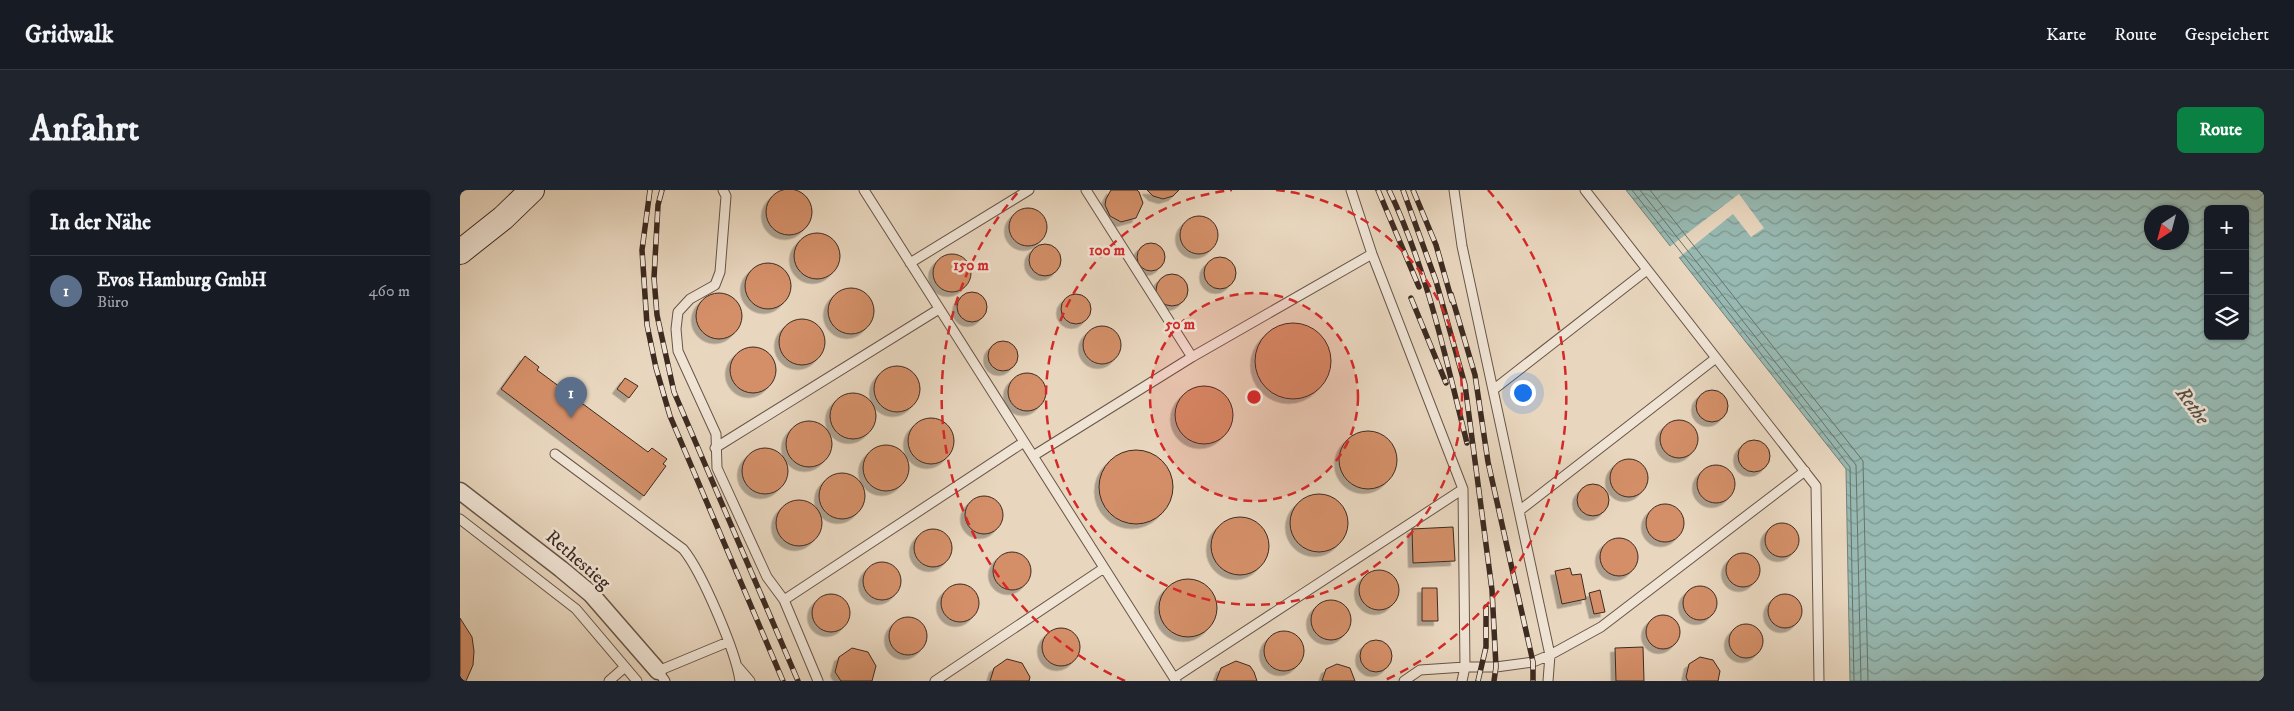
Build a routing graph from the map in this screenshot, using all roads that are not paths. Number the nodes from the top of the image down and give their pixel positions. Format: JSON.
{"nodes":[{"id":1,"x":532,"y":190,"type":"edge"},
{"id":2,"x":723,"y":190,"type":"edge"},
{"id":3,"x":864,"y":190,"type":"edge"},
{"id":4,"x":1029,"y":190,"type":"edge"},
{"id":5,"x":1086,"y":190,"type":"edge"},
{"id":6,"x":1351,"y":190,"type":"edge"},
{"id":7,"x":1454,"y":190,"type":"edge"},
{"id":8,"x":1584,"y":190,"type":"edge"},
{"id":9,"x":460,"y":252,"type":"edge"},
{"id":10,"x":1372,"y":254,"type":"junction"},
{"id":11,"x":910,"y":263,"type":"junction"},
{"id":12,"x":1647,"y":270,"type":"junction"},
{"id":13,"x":939,"y":309,"type":"junction"},
{"id":14,"x":1192,"y":357,"type":"junction"},
{"id":15,"x":1716,"y":358,"type":"junction"},
{"id":16,"x":1493,"y":390,"type":"junction"},
{"id":17,"x":1024,"y":442,"type":"junction"},
{"id":18,"x":715,"y":448,"type":"junction"},
{"id":19,"x":555,"y":454,"type":"dead end"},
{"id":20,"x":1033,"y":456,"type":"junction"},
{"id":21,"x":1805,"y":472,"type":"junction"},
{"id":22,"x":1463,"y":489,"type":"junction"},
{"id":23,"x":460,"y":492,"type":"edge"},
{"id":24,"x":1519,"y":511,"type":"junction"},
{"id":25,"x":460,"y":519,"type":"edge"},
{"id":26,"x":1104,"y":568,"type":"junction"},
{"id":27,"x":784,"y":600,"type":"junction"},
{"id":28,"x":728,"y":642,"type":"junction"},
{"id":29,"x":1550,"y":656,"type":"junction"},
{"id":30,"x":625,"y":667,"type":"junction"},
{"id":31,"x":738,"y":667,"type":"junction"},
{"id":32,"x":1465,"y":667,"type":"junction"},
{"id":33,"x":662,"y":676,"type":"edge"},
{"id":34,"x":1175,"y":680,"type":"edge"},
{"id":35,"x":609,"y":681,"type":"edge"},
{"id":36,"x":637,"y":681,"type":"edge"},
{"id":37,"x":740,"y":681,"type":"edge"},
{"id":38,"x":750,"y":681,"type":"edge"},
{"id":39,"x":818,"y":681,"type":"edge"},
{"id":40,"x":936,"y":681,"type":"edge"},
{"id":41,"x":1404,"y":681,"type":"edge"},
{"id":42,"x":1462,"y":681,"type":"edge"},
{"id":43,"x":1548,"y":681,"type":"edge"},
{"id":44,"x":1819,"y":681,"type":"edge"}],
"edges":[{"from":1,"to":9,"type":"main road"},
{"from":2,"to":18,"type":"lane"},
{"from":3,"to":11,"type":"lane"},
{"from":4,"to":11,"type":"lane"},
{"from":5,"to":14,"type":"lane"},
{"from":6,"to":10,"type":"lane"},
{"from":7,"to":16,"type":"lane"},
{"from":8,"to":12,"type":"lane"},
{"from":10,"to":14,"type":"lane"},
{"from":10,"to":22,"type":"lane"},
{"from":11,"to":13,"type":"lane"},
{"from":12,"to":15,"type":"lane"},
{"from":12,"to":16,"type":"lane"},
{"from":13,"to":17,"type":"lane"},
{"from":13,"to":18,"type":"lane"},
{"from":14,"to":20,"type":"lane"},
{"from":15,"to":21,"type":"lane"},
{"from":15,"to":24,"type":"lane"},
{"from":16,"to":24,"type":"lane"},
{"from":17,"to":20,"type":"lane"},
{"from":17,"to":27,"type":"lane"},
{"from":18,"to":27,"type":"lane"},
{"from":19,"to":28,"type":"lane"},
{"from":20,"to":26,"type":"lane"},
{"from":21,"to":29,"type":"lane"},
{"from":21,"to":44,"type":"lane"},
{"from":22,"to":32,"type":"lane"},
{"from":22,"to":34,"type":"lane"},
{"from":23,"to":33,"type":"street","name":"Rethestieg"},
{"from":24,"to":29,"type":"lane"},
{"from":25,"to":30,"type":"lane"},
{"from":26,"to":34,"type":"lane"},
{"from":26,"to":40,"type":"lane"},
{"from":27,"to":39,"type":"lane"},
{"from":28,"to":31,"type":"lane"},
{"from":28,"to":33,"type":"lane"},
{"from":29,"to":32,"type":"lane"},
{"from":29,"to":43,"type":"lane"},
{"from":30,"to":35,"type":"lane"},
{"from":30,"to":36,"type":"lane"},
{"from":31,"to":37,"type":"lane"},
{"from":31,"to":38,"type":"lane"},
{"from":32,"to":41,"type":"lane"},
{"from":32,"to":42,"type":"lane"}]}
